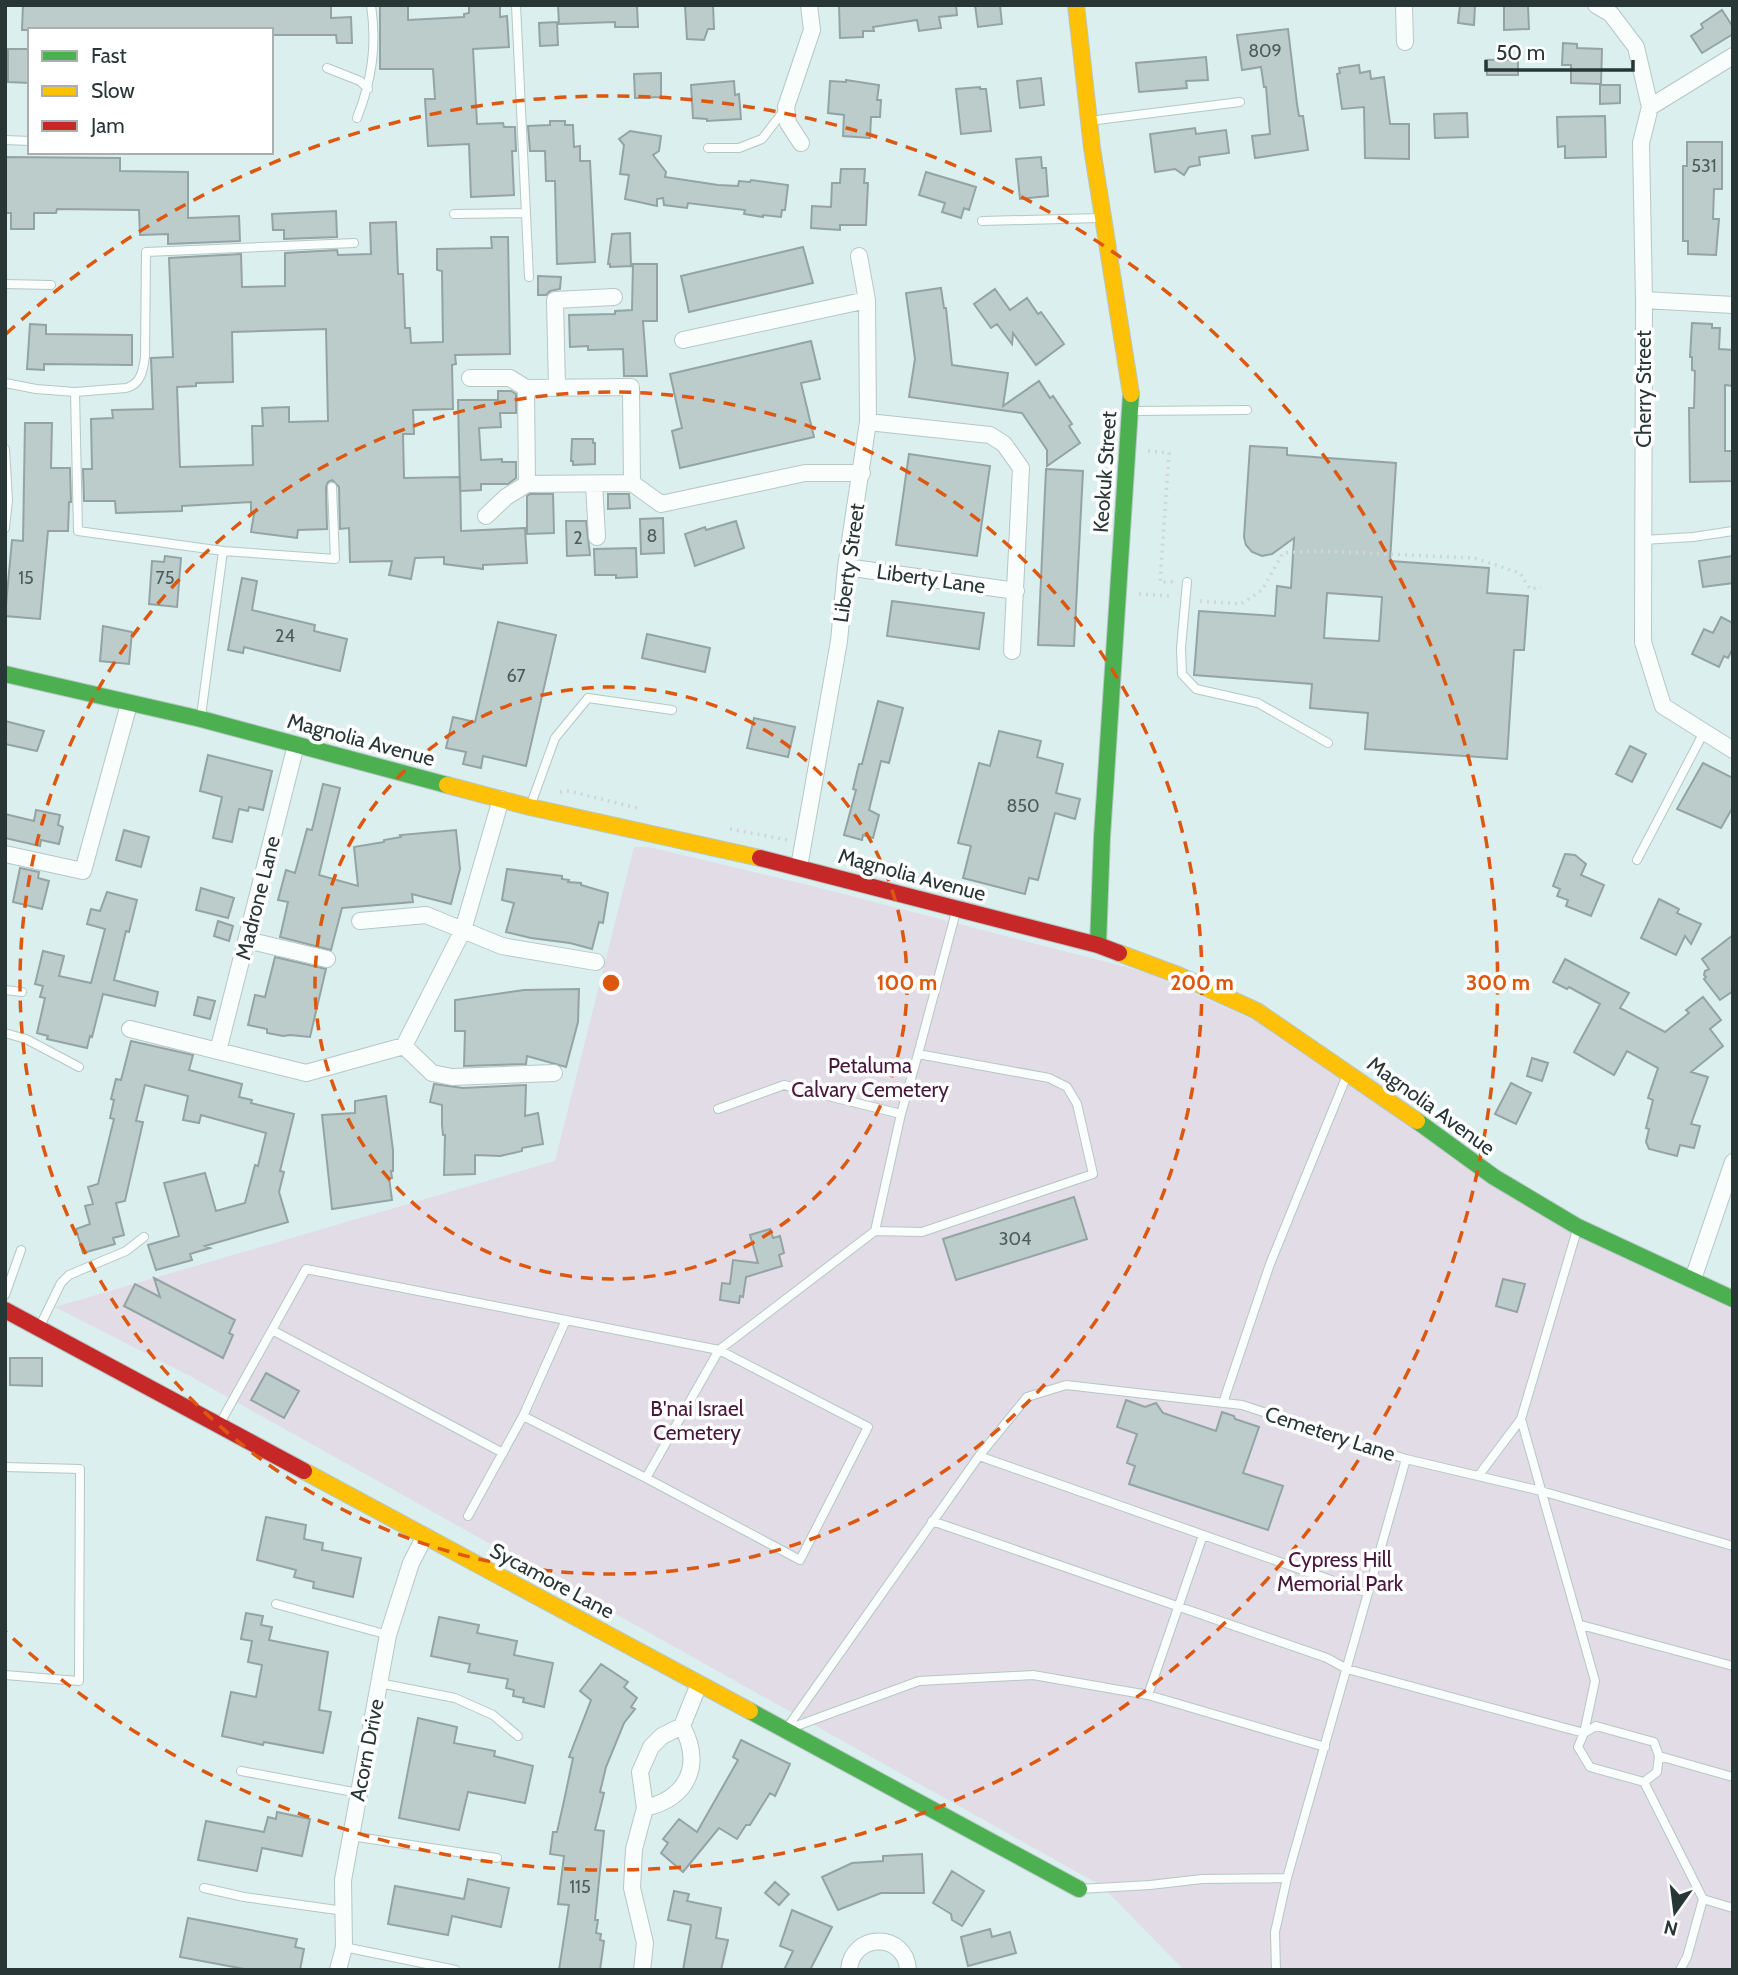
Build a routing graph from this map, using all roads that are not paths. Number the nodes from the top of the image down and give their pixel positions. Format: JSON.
{"nodes":[{"id":1,"x":371,"y":5,"type":"edge"},
{"id":2,"x":516,"y":5,"type":"edge"},
{"id":3,"x":809,"y":5,"type":"edge"},
{"id":4,"x":1076,"y":5,"type":"edge"},
{"id":5,"x":1404,"y":5,"type":"edge"},
{"id":6,"x":1596,"y":5,"type":"edge"},
{"id":7,"x":1405,"y":42,"type":"dead end"},
{"id":8,"x":1733,"y":56,"type":"edge"},
{"id":9,"x":327,"y":68,"type":"dead end"},
{"id":10,"x":368,"y":89,"type":"junction"},
{"id":11,"x":1240,"y":102,"type":"dead end"},
{"id":12,"x":786,"y":107,"type":"junction"},
{"id":13,"x":1650,"y":107,"type":"junction"},
{"id":14,"x":357,"y":118,"type":"dead end"},
{"id":15,"x":1089,"y":121,"type":"junction"},
{"id":16,"x":5,"y":140,"type":"edge"},
{"id":17,"x":28,"y":141,"type":"edge"},
{"id":18,"x":801,"y":143,"type":"dead end"},
{"id":19,"x":708,"y":148,"type":"dead end"},
{"id":20,"x":526,"y":213,"type":"junction"},
{"id":21,"x":454,"y":214,"type":"dead end"},
{"id":22,"x":1103,"y":218,"type":"junction"},
{"id":23,"x":982,"y":221,"type":"dead end"},
{"id":24,"x":354,"y":243,"type":"dead end"},
{"id":25,"x":859,"y":256,"type":"dead end"},
{"id":26,"x":529,"y":277,"type":"dead end"},
{"id":27,"x":5,"y":284,"type":"edge"},
{"id":28,"x":51,"y":285,"type":"dead end"},
{"id":29,"x":614,"y":297,"type":"dead end"},
{"id":30,"x":867,"y":300,"type":"junction"},
{"id":31,"x":1644,"y":300,"type":"junction"},
{"id":32,"x":1733,"y":305,"type":"edge"},
{"id":33,"x":683,"y":340,"type":"dead end"},
{"id":34,"x":470,"y":378,"type":"dead end"},
{"id":35,"x":5,"y":383,"type":"edge"},
{"id":36,"x":526,"y":388,"type":"junction"},
{"id":37,"x":557,"y":388,"type":"junction"},
{"id":38,"x":75,"y":392,"type":"junction"},
{"id":39,"x":1247,"y":410,"type":"dead end"},
{"id":40,"x":1129,"y":411,"type":"junction"},
{"id":41,"x":868,"y":422,"type":"junction"},
{"id":42,"x":5,"y":449,"type":"edge"},
{"id":43,"x":862,"y":473,"type":"junction"},
{"id":44,"x":632,"y":483,"type":"junction"},
{"id":45,"x":527,"y":484,"type":"junction"},
{"id":46,"x":594,"y":484,"type":"junction"},
{"id":47,"x":332,"y":486,"type":"dead end"},
{"id":48,"x":486,"y":516,"type":"dead end"},
{"id":49,"x":5,"y":528,"type":"edge"},
{"id":50,"x":1733,"y":531,"type":"edge"},
{"id":51,"x":597,"y":537,"type":"dead end"},
{"id":52,"x":1643,"y":540,"type":"junction"},
{"id":53,"x":223,"y":551,"type":"junction"},
{"id":54,"x":846,"y":566,"type":"junction"},
{"id":55,"x":1187,"y":582,"type":"dead end"},
{"id":56,"x":1016,"y":591,"type":"junction"},
{"id":57,"x":1012,"y":651,"type":"dead end"},
{"id":58,"x":5,"y":674,"type":"edge"},
{"id":59,"x":129,"y":704,"type":"junction"},
{"id":60,"x":672,"y":710,"type":"dead end"},
{"id":61,"x":201,"y":719,"type":"junction"},
{"id":62,"x":1704,"y":732,"type":"junction"},
{"id":63,"x":1328,"y":743,"type":"dead end"},
{"id":64,"x":296,"y":745,"type":"junction"},
{"id":65,"x":1733,"y":750,"type":"edge"},
{"id":66,"x":501,"y":799,"type":"junction"},
{"id":67,"x":530,"y":807,"type":"junction"},
{"id":68,"x":5,"y":853,"type":"edge"},
{"id":69,"x":1637,"y":860,"type":"dead end"},
{"id":70,"x":799,"y":867,"type":"junction"},
{"id":71,"x":957,"y":908,"type":"junction"},
{"id":72,"x":360,"y":921,"type":"dead end"},
{"id":73,"x":463,"y":930,"type":"junction"},
{"id":74,"x":247,"y":940,"type":"junction"},
{"id":75,"x":1098,"y":944,"type":"junction"},
{"id":76,"x":327,"y":959,"type":"dead end"},
{"id":77,"x":596,"y":962,"type":"dead end"},
{"id":78,"x":5,"y":990,"type":"edge"},
{"id":79,"x":22,"y":992,"type":"dead end"},
{"id":80,"x":130,"y":1029,"type":"dead end"},
{"id":81,"x":5,"y":1033,"type":"edge"},
{"id":82,"x":404,"y":1046,"type":"junction"},
{"id":83,"x":218,"y":1051,"type":"junction"},
{"id":84,"x":918,"y":1054,"type":"junction"},
{"id":85,"x":79,"y":1066,"type":"dead end"},
{"id":86,"x":1348,"y":1072,"type":"junction"},
{"id":87,"x":554,"y":1073,"type":"dead end"},
{"id":88,"x":718,"y":1109,"type":"dead end"},
{"id":89,"x":901,"y":1114,"type":"junction"},
{"id":90,"x":1733,"y":1162,"type":"edge"},
{"id":91,"x":1578,"y":1227,"type":"junction"},
{"id":92,"x":875,"y":1231,"type":"junction"},
{"id":93,"x":144,"y":1237,"type":"dead end"},
{"id":94,"x":21,"y":1250,"type":"dead end"},
{"id":95,"x":1693,"y":1279,"type":"junction"},
{"id":96,"x":5,"y":1295,"type":"edge"},
{"id":97,"x":1733,"y":1299,"type":"edge"},
{"id":98,"x":5,"y":1310,"type":"edge"},
{"id":99,"x":566,"y":1320,"type":"junction"},
{"id":100,"x":39,"y":1328,"type":"junction"},
{"id":101,"x":272,"y":1330,"type":"junction"},
{"id":102,"x":719,"y":1350,"type":"junction"},
{"id":103,"x":1223,"y":1403,"type":"junction"},
{"id":104,"x":523,"y":1416,"type":"junction"},
{"id":105,"x":1521,"y":1419,"type":"junction"},
{"id":106,"x":219,"y":1425,"type":"junction"},
{"id":107,"x":503,"y":1452,"type":"junction"},
{"id":108,"x":979,"y":1456,"type":"junction"},
{"id":109,"x":1406,"y":1459,"type":"junction"},
{"id":110,"x":5,"y":1467,"type":"edge"},
{"id":111,"x":1479,"y":1475,"type":"junction"},
{"id":112,"x":646,"y":1478,"type":"junction"},
{"id":113,"x":1541,"y":1491,"type":"junction"},
{"id":114,"x":468,"y":1516,"type":"dead end"},
{"id":115,"x":932,"y":1521,"type":"junction"},
{"id":116,"x":1203,"y":1535,"type":"junction"},
{"id":117,"x":425,"y":1536,"type":"junction"},
{"id":118,"x":1733,"y":1546,"type":"edge"},
{"id":119,"x":1368,"y":1593,"type":"junction"},
{"id":120,"x":276,"y":1604,"type":"dead end"},
{"id":121,"x":1178,"y":1606,"type":"junction"},
{"id":122,"x":1580,"y":1625,"type":"junction"},
{"id":123,"x":388,"y":1635,"type":"junction"},
{"id":124,"x":1733,"y":1666,"type":"edge"},
{"id":125,"x":1347,"y":1670,"type":"junction"},
{"id":126,"x":5,"y":1675,"type":"edge"},
{"id":127,"x":379,"y":1683,"type":"junction"},
{"id":128,"x":699,"y":1684,"type":"junction"},
{"id":129,"x":1149,"y":1695,"type":"junction"},
{"id":130,"x":682,"y":1726,"type":"junction"},
{"id":131,"x":785,"y":1730,"type":"junction"},
{"id":132,"x":1584,"y":1733,"type":"junction"},
{"id":133,"x":518,"y":1736,"type":"dead end"},
{"id":134,"x":1325,"y":1747,"type":"junction"},
{"id":135,"x":1659,"y":1756,"type":"junction"},
{"id":136,"x":241,"y":1770,"type":"dead end"},
{"id":137,"x":1733,"y":1777,"type":"edge"},
{"id":138,"x":1644,"y":1782,"type":"junction"},
{"id":139,"x":359,"y":1793,"type":"junction"},
{"id":140,"x":645,"y":1808,"type":"junction"},
{"id":141,"x":351,"y":1836,"type":"junction"},
{"id":142,"x":497,"y":1858,"type":"dead end"},
{"id":143,"x":1287,"y":1878,"type":"junction"},
{"id":144,"x":204,"y":1888,"type":"dead end"},
{"id":145,"x":1079,"y":1889,"type":"joint"},
{"id":146,"x":1703,"y":1899,"type":"junction"},
{"id":147,"x":1733,"y":1908,"type":"edge"},
{"id":148,"x":344,"y":1911,"type":"junction"},
{"id":149,"x":344,"y":1947,"type":"junction"},
{"id":150,"x":338,"y":1970,"type":"edge"},
{"id":151,"x":456,"y":1970,"type":"edge"},
{"id":152,"x":642,"y":1970,"type":"edge"},
{"id":153,"x":849,"y":1970,"type":"edge"},
{"id":154,"x":908,"y":1970,"type":"edge"},
{"id":155,"x":1276,"y":1970,"type":"edge"},
{"id":156,"x":1680,"y":1970,"type":"edge"}],
"edges":[{"from":1,"to":10,"type":"lane"},
{"from":2,"to":20,"type":"lane"},
{"from":3,"to":12,"type":"street"},
{"from":4,"to":15,"type":"street","name":"Keokuk Street"},
{"from":5,"to":7,"type":"street"},
{"from":6,"to":13,"type":"street","name":"Cherry Street"},
{"from":8,"to":13,"type":"street"},
{"from":9,"to":10,"type":"lane"},
{"from":10,"to":14,"type":"lane"},
{"from":11,"to":15,"type":"lane"},
{"from":12,"to":18,"type":"street"},
{"from":12,"to":19,"type":"lane"},
{"from":13,"to":31,"type":"street","name":"Cherry Street"},
{"from":15,"to":22,"type":"street","name":"Keokuk Street"},
{"from":16,"to":17,"type":"lane"},
{"from":20,"to":21,"type":"lane"},
{"from":20,"to":26,"type":"lane"},
{"from":22,"to":23,"type":"lane"},
{"from":22,"to":40,"type":"street","name":"Keokuk Street"},
{"from":24,"to":38,"type":"lane"},
{"from":25,"to":30,"type":"street","name":"Liberty Street"},
{"from":27,"to":28,"type":"lane"},
{"from":29,"to":37,"type":"street"},
{"from":30,"to":33,"type":"street"},
{"from":30,"to":41,"type":"street","name":"Liberty Street"},
{"from":31,"to":32,"type":"street"},
{"from":31,"to":52,"type":"street","name":"Cherry Street"},
{"from":34,"to":36,"type":"street"},
{"from":35,"to":38,"type":"lane"},
{"from":36,"to":37,"type":"street"},
{"from":36,"to":45,"type":"street"},
{"from":37,"to":44,"type":"street"},
{"from":38,"to":53,"type":"lane"},
{"from":39,"to":40,"type":"lane"},
{"from":40,"to":75,"type":"street","name":"Keokuk Street"},
{"from":41,"to":43,"type":"street","name":"Liberty Street"},
{"from":41,"to":56,"type":"street","name":"Liberty Lane"},
{"from":42,"to":49,"type":"lane"},
{"from":43,"to":44,"type":"street"},
{"from":43,"to":54,"type":"street","name":"Liberty Street"},
{"from":44,"to":46,"type":"street"},
{"from":45,"to":46,"type":"street"},
{"from":45,"to":48,"type":"street"},
{"from":46,"to":51,"type":"street"},
{"from":47,"to":53,"type":"lane"},
{"from":50,"to":52,"type":"lane"},
{"from":52,"to":62,"type":"street","name":"Cherry Street"},
{"from":53,"to":61,"type":"lane"},
{"from":54,"to":56,"type":"street","name":"Liberty Lane"},
{"from":54,"to":70,"type":"street","name":"Liberty Street"},
{"from":55,"to":63,"type":"lane"},
{"from":56,"to":57,"type":"street","name":"Liberty Lane"},
{"from":58,"to":59,"type":"street","name":"Magnolia Avenue"},
{"from":59,"to":61,"type":"street","name":"Magnolia Avenue"},
{"from":59,"to":68,"type":"street"},
{"from":60,"to":67,"type":"lane"},
{"from":61,"to":64,"type":"street","name":"Magnolia Avenue"},
{"from":62,"to":65,"type":"street","name":"Cherry Street"},
{"from":62,"to":69,"type":"lane"},
{"from":64,"to":66,"type":"street","name":"Magnolia Avenue"},
{"from":64,"to":74,"type":"street","name":"Madrone Lane"},
{"from":66,"to":67,"type":"street","name":"Magnolia Avenue"},
{"from":66,"to":73,"type":"street"},
{"from":67,"to":70,"type":"street","name":"Magnolia Avenue"},
{"from":70,"to":71,"type":"street","name":"Magnolia Avenue"},
{"from":71,"to":75,"type":"street","name":"Magnolia Avenue"},
{"from":71,"to":84,"type":"lane"},
{"from":72,"to":73,"type":"street"},
{"from":73,"to":77,"type":"street"},
{"from":73,"to":82,"type":"street"},
{"from":74,"to":76,"type":"street"},
{"from":74,"to":83,"type":"street","name":"Madrone Lane"},
{"from":75,"to":86,"type":"street","name":"Magnolia Avenue"},
{"from":78,"to":79,"type":"lane"},
{"from":80,"to":83,"type":"street"},
{"from":81,"to":85,"type":"lane"},
{"from":82,"to":83,"type":"street"},
{"from":82,"to":87,"type":"street"},
{"from":84,"to":89,"type":"lane"},
{"from":84,"to":92,"type":"lane"},
{"from":86,"to":91,"type":"street","name":"Magnolia Avenue"},
{"from":86,"to":103,"type":"lane"},
{"from":88,"to":89,"type":"lane"},
{"from":89,"to":92,"type":"lane"},
{"from":90,"to":95,"type":"street"},
{"from":91,"to":95,"type":"street","name":"Magnolia Avenue"},
{"from":91,"to":105,"type":"lane"},
{"from":92,"to":102,"type":"lane"},
{"from":93,"to":100,"type":"lane"},
{"from":94,"to":96,"type":"lane"},
{"from":95,"to":97,"type":"street","name":"Magnolia Avenue"},
{"from":98,"to":100,"type":"street","name":"Sycamore Lane"},
{"from":99,"to":101,"type":"lane"},
{"from":99,"to":102,"type":"lane"},
{"from":99,"to":104,"type":"lane"},
{"from":100,"to":106,"type":"street","name":"Sycamore Lane"},
{"from":101,"to":106,"type":"lane"},
{"from":101,"to":107,"type":"lane"},
{"from":102,"to":112,"type":"lane"},
{"from":102,"to":112,"type":"lane"},
{"from":103,"to":108,"type":"lane","name":"Cemetery Lane"},
{"from":103,"to":109,"type":"lane","name":"Cemetery Lane"},
{"from":104,"to":107,"type":"lane"},
{"from":104,"to":112,"type":"lane"},
{"from":105,"to":111,"type":"lane"},
{"from":105,"to":113,"type":"lane"},
{"from":106,"to":117,"type":"street","name":"Sycamore Lane"},
{"from":107,"to":114,"type":"lane"},
{"from":108,"to":115,"type":"lane","name":"Cemetery Lane"},
{"from":108,"to":116,"type":"lane"},
{"from":109,"to":111,"type":"lane"},
{"from":109,"to":119,"type":"lane","name":"Cemetery Lane"},
{"from":110,"to":126,"type":"lane"},
{"from":111,"to":113,"type":"lane"},
{"from":113,"to":118,"type":"lane"},
{"from":113,"to":122,"type":"lane"},
{"from":115,"to":121,"type":"lane"},
{"from":115,"to":131,"type":"lane","name":"Cemetery Lane"},
{"from":116,"to":119,"type":"lane"},
{"from":116,"to":121,"type":"lane"},
{"from":117,"to":123,"type":"street","name":"Acorn Drive"},
{"from":117,"to":128,"type":"street","name":"Sycamore Lane"},
{"from":119,"to":125,"type":"lane","name":"Cemetery Lane"},
{"from":120,"to":123,"type":"lane"},
{"from":121,"to":125,"type":"lane"},
{"from":121,"to":129,"type":"lane"},
{"from":122,"to":124,"type":"lane"},
{"from":122,"to":132,"type":"lane"},
{"from":123,"to":127,"type":"street","name":"Acorn Drive"},
{"from":125,"to":132,"type":"lane"},
{"from":125,"to":134,"type":"lane","name":"Cemetery Lane"},
{"from":127,"to":133,"type":"lane"},
{"from":127,"to":139,"type":"street","name":"Acorn Drive"},
{"from":128,"to":130,"type":"street"},
{"from":128,"to":131,"type":"street","name":"Sycamore Lane"},
{"from":129,"to":131,"type":"lane"},
{"from":129,"to":134,"type":"lane"},
{"from":130,"to":140,"type":"street"},
{"from":130,"to":140,"type":"street"},
{"from":131,"to":145,"type":"street","name":"Sycamore Lane"},
{"from":132,"to":135,"type":"lane"},
{"from":132,"to":138,"type":"lane"},
{"from":134,"to":143,"type":"lane","name":"Cemetery Lane"},
{"from":135,"to":137,"type":"lane"},
{"from":135,"to":138,"type":"lane"},
{"from":136,"to":139,"type":"lane"},
{"from":138,"to":146,"type":"lane"},
{"from":139,"to":141,"type":"street","name":"Acorn Drive"},
{"from":140,"to":152,"type":"street"},
{"from":141,"to":142,"type":"lane"},
{"from":141,"to":148,"type":"street","name":"Acorn Drive"},
{"from":143,"to":145,"type":"lane"},
{"from":143,"to":155,"type":"lane","name":"Cemetery Lane"},
{"from":144,"to":148,"type":"lane"},
{"from":146,"to":147,"type":"lane"},
{"from":146,"to":156,"type":"lane"},
{"from":148,"to":149,"type":"street","name":"Acorn Drive"},
{"from":149,"to":150,"type":"street","name":"Acorn Drive"},
{"from":149,"to":151,"type":"lane"},
{"from":153,"to":154,"type":"street"}]}
